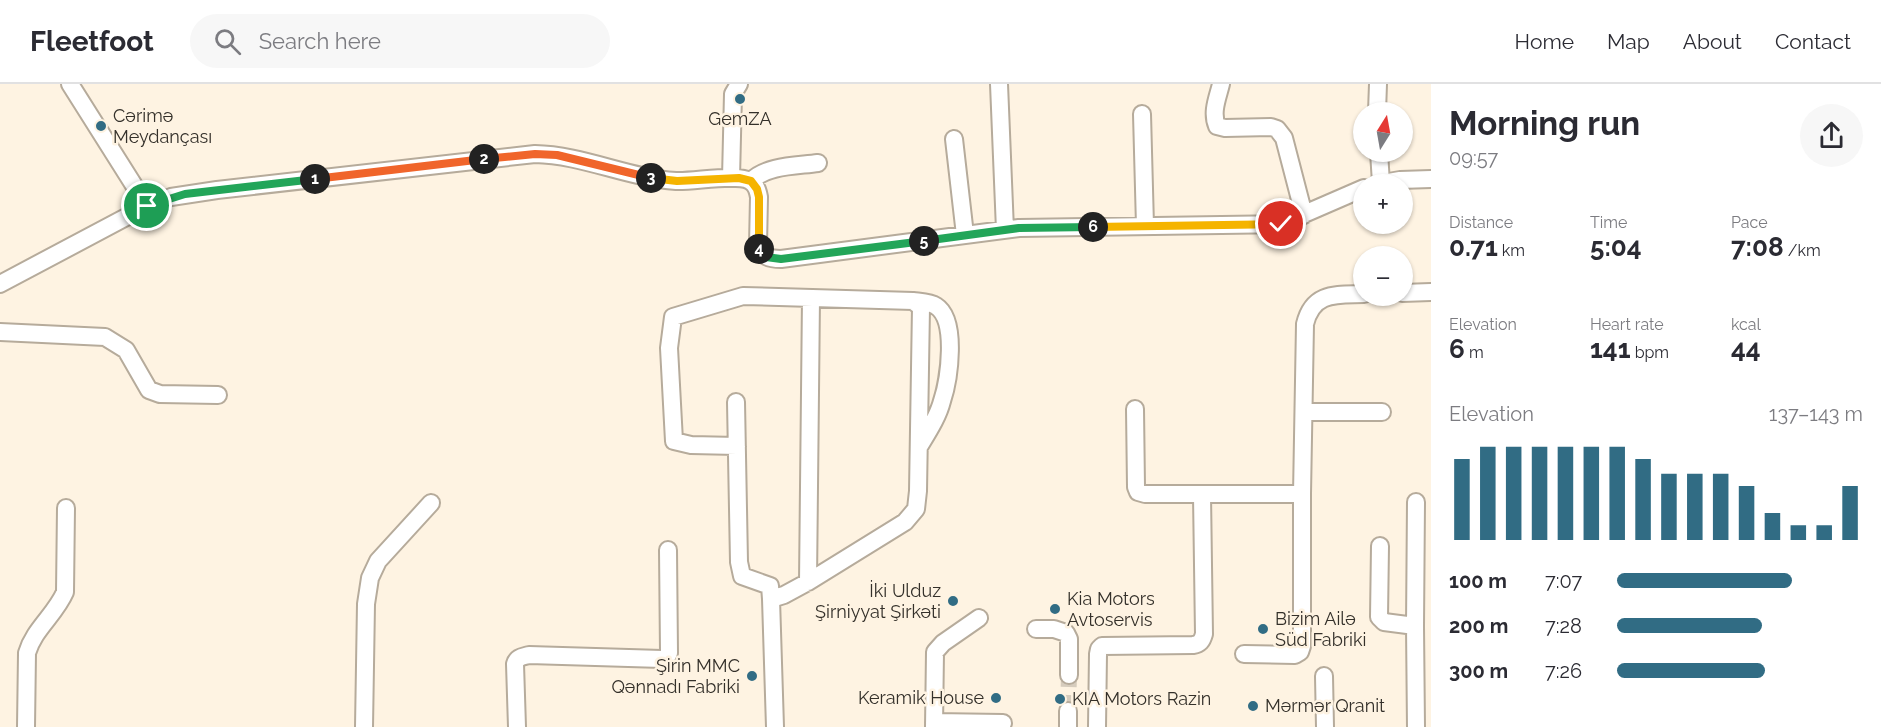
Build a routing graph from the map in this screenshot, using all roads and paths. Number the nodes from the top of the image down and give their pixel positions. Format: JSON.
{"nodes":[{"id":1,"x":70,"y":84,"type":"edge"},
{"id":2,"x":999,"y":84,"type":"edge"},
{"id":3,"x":1221,"y":84,"type":"edge"},
{"id":4,"x":1378,"y":84,"type":"edge"},
{"id":5,"x":736,"y":85,"type":"edge"},
{"id":6,"x":1377,"y":102,"type":"edge"},
{"id":7,"x":1142,"y":114,"type":"dead end"},
{"id":8,"x":954,"y":140,"type":"dead end"},
{"id":9,"x":818,"y":163,"type":"dead end"},
{"id":10,"x":731,"y":178,"type":"junction"},
{"id":11,"x":1431,"y":179,"type":"edge"},
{"id":12,"x":751,"y":181,"type":"junction"},
{"id":13,"x":1413,"y":181,"type":"edge"},
{"id":14,"x":1353,"y":193,"type":"edge"},
{"id":15,"x":147,"y":206,"type":"junction"},
{"id":16,"x":1304,"y":215,"type":"junction"},
{"id":17,"x":1145,"y":226,"type":"junction"},
{"id":18,"x":1005,"y":230,"type":"junction"},
{"id":19,"x":965,"y":235,"type":"junction"},
{"id":20,"x":0,"y":284,"type":"edge"},
{"id":21,"x":1431,"y":292,"type":"edge"},
{"id":22,"x":1413,"y":293,"type":"edge"},
{"id":23,"x":1353,"y":295,"type":"edge"},
{"id":24,"x":811,"y":298,"type":"junction"},
{"id":25,"x":913,"y":301,"type":"junction"},
{"id":26,"x":0,"y":332,"type":"edge"},
{"id":27,"x":218,"y":395,"type":"dead end"},
{"id":28,"x":736,"y":402,"type":"dead end"},
{"id":29,"x":1135,"y":409,"type":"dead end"},
{"id":30,"x":1304,"y":412,"type":"junction"},
{"id":31,"x":1382,"y":412,"type":"dead end"},
{"id":32,"x":737,"y":446,"type":"junction"},
{"id":33,"x":919,"y":448,"type":"junction"},
{"id":34,"x":1302,"y":494,"type":"junction"},
{"id":35,"x":1202,"y":495,"type":"junction"},
{"id":36,"x":1416,"y":502,"type":"dead end"},
{"id":37,"x":430,"y":503,"type":"dead end"},
{"id":38,"x":66,"y":508,"type":"dead end"},
{"id":39,"x":1380,"y":546,"type":"dead end"},
{"id":40,"x":668,"y":550,"type":"dead end"},
{"id":41,"x":808,"y":582,"type":"junction"},
{"id":42,"x":771,"y":599,"type":"junction"},
{"id":43,"x":979,"y":618,"type":"dead end"},
{"id":44,"x":1415,"y":626,"type":"junction"},
{"id":45,"x":1036,"y":629,"type":"dead end"},
{"id":46,"x":1244,"y":654,"type":"dead end"},
{"id":47,"x":1069,"y":675,"type":"tunnel mouth"},
{"id":48,"x":1323,"y":676,"type":"dead end"},
{"id":49,"x":1003,"y":723,"type":"dead end"},
{"id":50,"x":934,"y":724,"type":"edge"},
{"id":51,"x":26,"y":727,"type":"edge"},
{"id":52,"x":364,"y":727,"type":"edge"},
{"id":53,"x":518,"y":727,"type":"edge"},
{"id":54,"x":775,"y":727,"type":"edge"},
{"id":55,"x":1097,"y":727,"type":"edge"},
{"id":56,"x":1325,"y":727,"type":"edge"},
{"id":57,"x":1416,"y":727,"type":"edge"}],
"edges":[{"from":1,"to":15,"type":"street"},
{"from":2,"to":18,"type":"street"},
{"from":3,"to":16,"type":"street"},
{"from":4,"to":6,"type":"street"},
{"from":5,"to":10,"type":"street"},
{"from":7,"to":17,"type":"street"},
{"from":8,"to":19,"type":"street"},
{"from":9,"to":12,"type":"street"},
{"from":10,"to":12,"type":"street"},
{"from":10,"to":15,"type":"street"},
{"from":11,"to":13,"type":"street"},
{"from":12,"to":19,"type":"street"},
{"from":14,"to":16,"type":"street"},
{"from":15,"to":20,"type":"street"},
{"from":16,"to":17,"type":"street"},
{"from":17,"to":18,"type":"street"},
{"from":18,"to":19,"type":"street"},
{"from":21,"to":22,"type":"street"},
{"from":23,"to":30,"type":"street"},
{"from":24,"to":25,"type":"street"},
{"from":24,"to":32,"type":"street"},
{"from":24,"to":41,"type":"street"},
{"from":25,"to":33,"type":"street"},
{"from":25,"to":33,"type":"street"},
{"from":26,"to":27,"type":"street"},
{"from":28,"to":32,"type":"street"},
{"from":29,"to":35,"type":"street"},
{"from":30,"to":31,"type":"street"},
{"from":30,"to":34,"type":"street"},
{"from":32,"to":42,"type":"street"},
{"from":33,"to":41,"type":"street"},
{"from":34,"to":35,"type":"street"},
{"from":34,"to":46,"type":"street"},
{"from":35,"to":55,"type":"street"},
{"from":36,"to":44,"type":"street"},
{"from":37,"to":52,"type":"street"},
{"from":38,"to":51,"type":"street"},
{"from":39,"to":44,"type":"street"},
{"from":40,"to":53,"type":"street"},
{"from":41,"to":42,"type":"street"},
{"from":42,"to":54,"type":"street"},
{"from":43,"to":50,"type":"street"},
{"from":44,"to":57,"type":"street"},
{"from":45,"to":47,"type":"street"},
{"from":48,"to":56,"type":"street"},
{"from":49,"to":50,"type":"street"}]}
